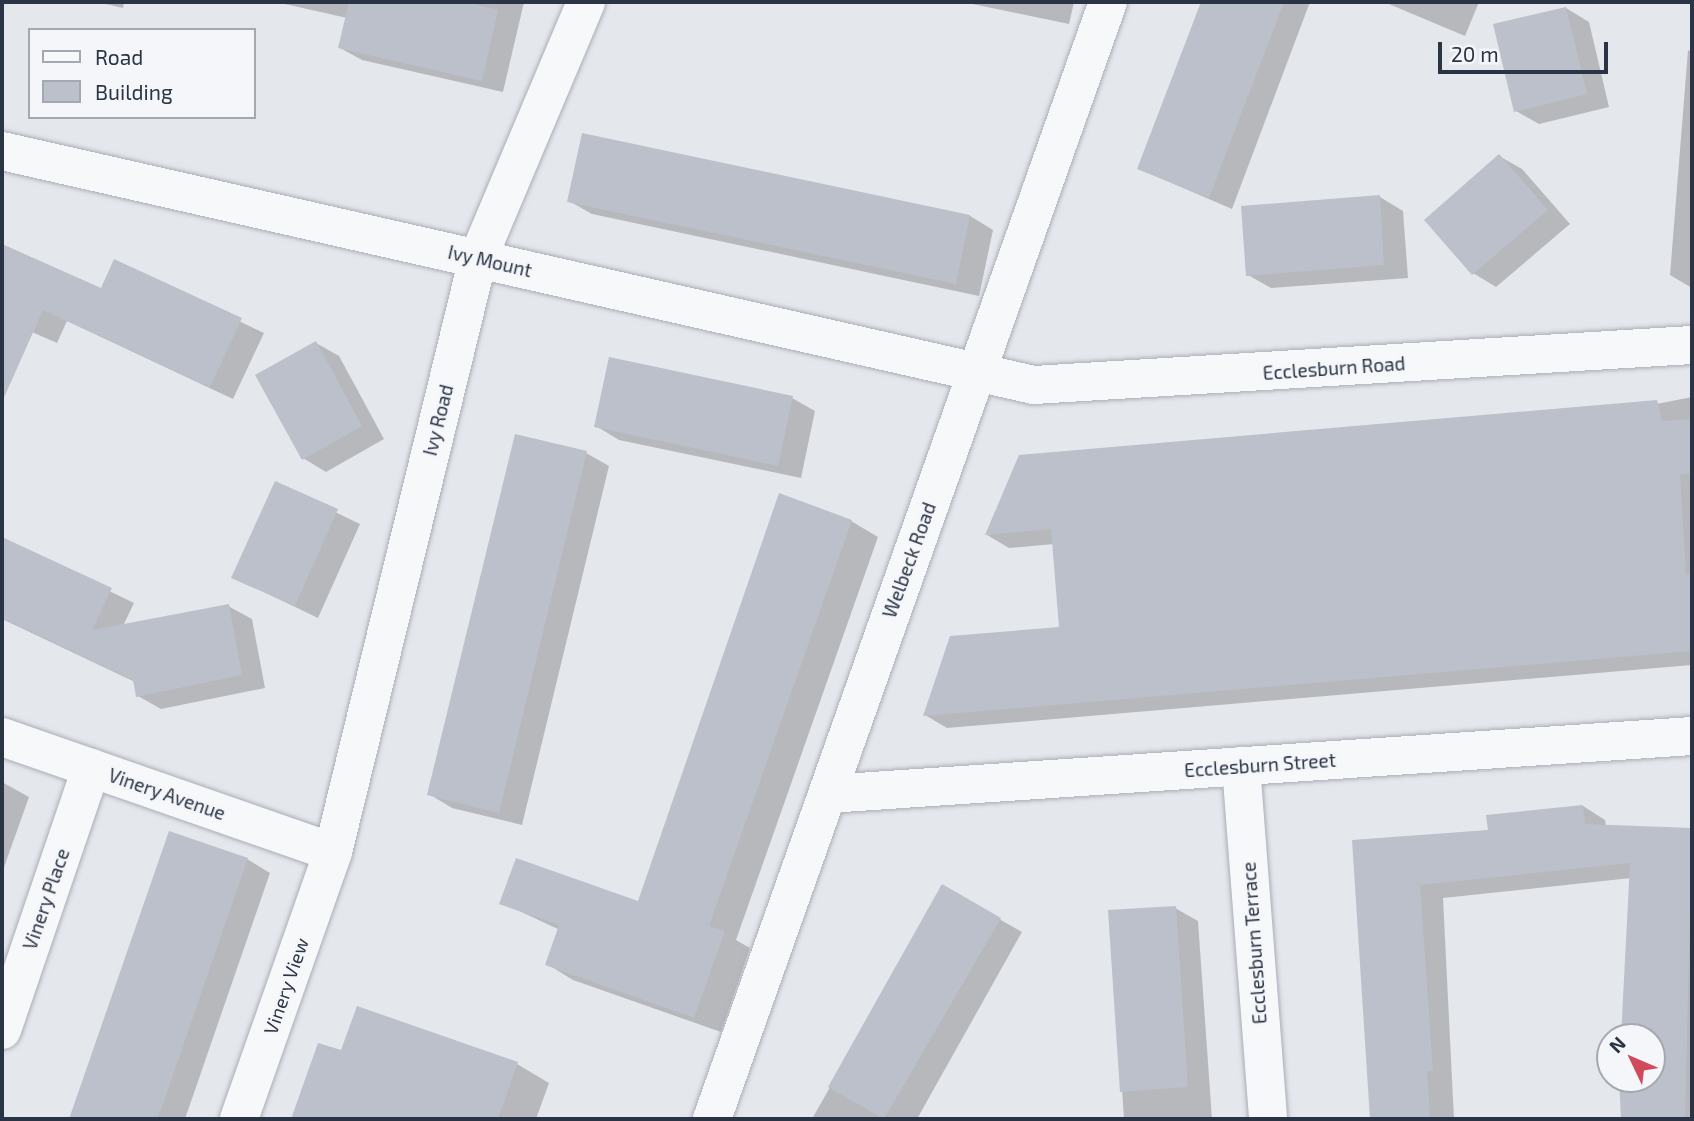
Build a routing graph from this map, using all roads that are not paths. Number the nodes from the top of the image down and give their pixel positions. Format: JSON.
{"nodes":[{"id":1,"x":586,"y":2,"type":"edge"},
{"id":2,"x":1108,"y":2,"type":"edge"},
{"id":3,"x":2,"y":151,"type":"edge"},
{"id":4,"x":478,"y":258,"type":"junction"},
{"id":5,"x":1692,"y":345,"type":"edge"},
{"id":6,"x":977,"y":371,"type":"junction"},
{"id":7,"x":1692,"y":736,"type":"edge"},
{"id":8,"x":2,"y":737,"type":"edge"},
{"id":9,"x":1241,"y":766,"type":"junction"},
{"id":10,"x":91,"y":768,"type":"junction"},
{"id":11,"x":828,"y":794,"type":"junction"},
{"id":12,"x":332,"y":852,"type":"junction"},
{"id":13,"x":2,"y":1030,"type":"edge"},
{"id":14,"x":239,"y":1119,"type":"edge"},
{"id":15,"x":712,"y":1119,"type":"edge"},
{"id":16,"x":1268,"y":1119,"type":"edge"}],
"edges":[{"from":1,"to":4,"type":"street","name":"Ivy Road"},
{"from":2,"to":6,"type":"street","name":"Welbeck Road"},
{"from":3,"to":4,"type":"street","name":"Ivy Mount"},
{"from":4,"to":6,"type":"street","name":"Ivy Mount"},
{"from":4,"to":12,"type":"street","name":"Ivy Road"},
{"from":5,"to":6,"type":"street","name":"Ecclesburn Road"},
{"from":6,"to":11,"type":"street","name":"Welbeck Road"},
{"from":7,"to":9,"type":"street","name":"Ecclesburn Street"},
{"from":8,"to":10,"type":"street","name":"Vinery Avenue"},
{"from":9,"to":11,"type":"street","name":"Ecclesburn Street"},
{"from":9,"to":16,"type":"street","name":"Ecclesburn Terrace"},
{"from":10,"to":12,"type":"street","name":"Vinery Avenue"},
{"from":10,"to":13,"type":"street","name":"Vinery Place"},
{"from":11,"to":15,"type":"street","name":"Welbeck Road"},
{"from":12,"to":14,"type":"street","name":"Vinery View"}]}
